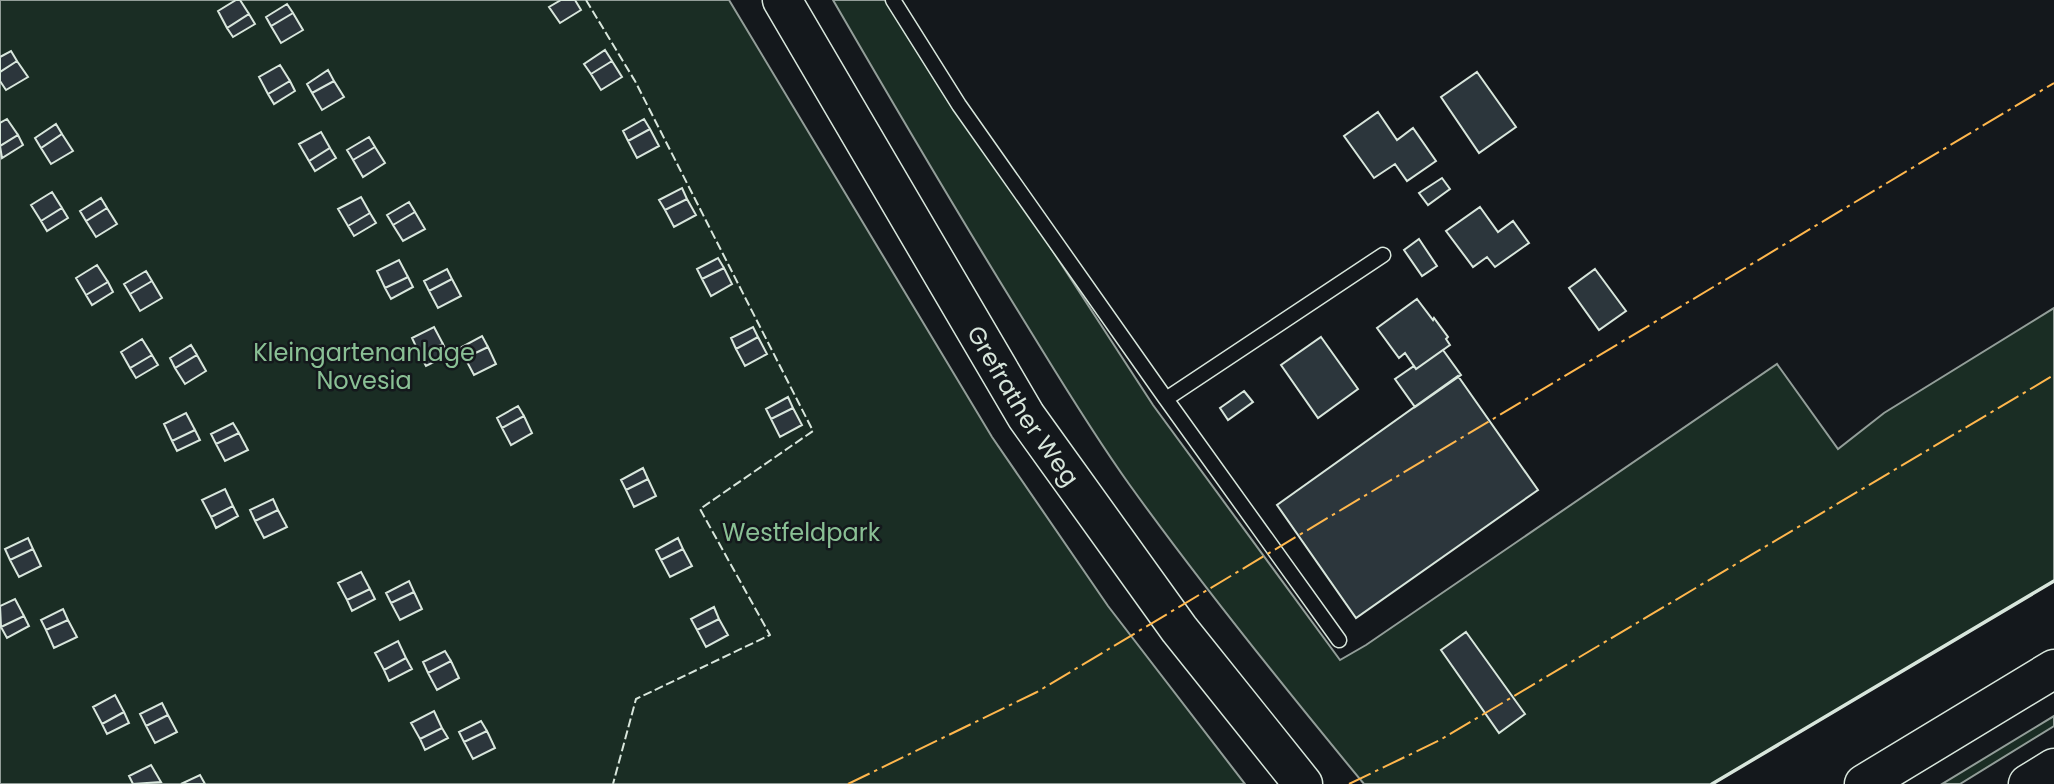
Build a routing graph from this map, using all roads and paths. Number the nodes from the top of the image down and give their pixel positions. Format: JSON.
{"nodes":[{"id":1,"x":782,"y":0,"type":"edge"},
{"id":2,"x":893,"y":0,"type":"edge"},
{"id":3,"x":1383,"y":255,"type":"dead end"},
{"id":4,"x":1166,"y":399,"type":"junction"},
{"id":5,"x":1339,"y":640,"type":"dead end"},
{"id":6,"x":2054,"y":669,"type":"edge"},
{"id":7,"x":2054,"y":768,"type":"edge"},
{"id":8,"x":1303,"y":784,"type":"edge"},
{"id":9,"x":1864,"y":784,"type":"edge"},
{"id":10,"x":2028,"y":784,"type":"edge"}],
"edges":[{"from":1,"to":8,"type":"main road","name":"Grefrather Weg"},
{"from":2,"to":4,"type":"lane"},
{"from":3,"to":4,"type":"lane"},
{"from":4,"to":5,"type":"lane"},
{"from":6,"to":9,"type":"main road"},
{"from":7,"to":10,"type":"main road"}]}
